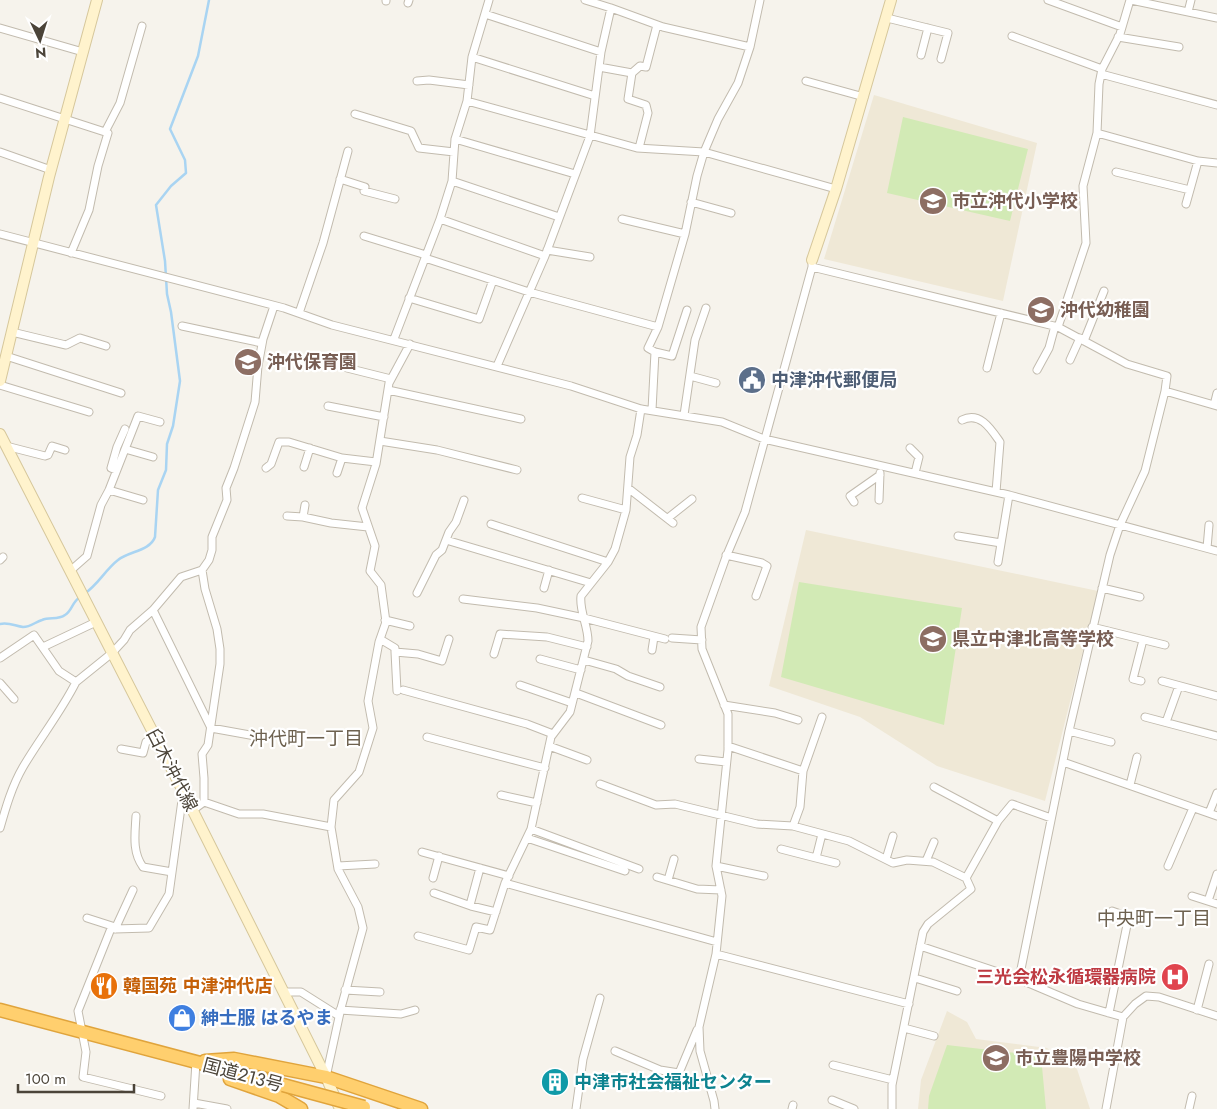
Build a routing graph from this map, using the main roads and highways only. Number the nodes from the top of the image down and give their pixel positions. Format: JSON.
{"nodes":[{"id":1,"x":97,"y":0,"type":"edge"},
{"id":2,"x":891,"y":0,"type":"edge"},
{"id":3,"x":812,"y":263,"type":"road end"},
{"id":4,"x":0,"y":383,"type":"edge"},
{"id":5,"x":0,"y":434,"type":"edge"},
{"id":6,"x":0,"y":1010,"type":"edge"},
{"id":7,"x":196,"y":1062,"type":"junction"},
{"id":8,"x":326,"y":1077,"type":"junction"},
{"id":9,"x":367,"y":1108,"type":"edge"},
{"id":10,"x":301,"y":1109,"type":"edge"},
{"id":11,"x":340,"y":1109,"type":"edge"},
{"id":12,"x":421,"y":1109,"type":"edge"}],
"edges":[{"from":1,"to":4,"type":"main road"},
{"from":2,"to":3,"type":"main road"},
{"from":5,"to":8,"type":"main road","name":"臼木沖代線"},
{"from":6,"to":7,"type":"highway","name":"国道213号"},
{"from":7,"to":8,"type":"highway"},
{"from":7,"to":9,"type":"highway","name":"国道213号","bridge":true},
{"from":7,"to":10,"type":"highway"},
{"from":8,"to":11,"type":"main road","name":"臼木沖代線"},
{"from":8,"to":12,"type":"highway"}]}
